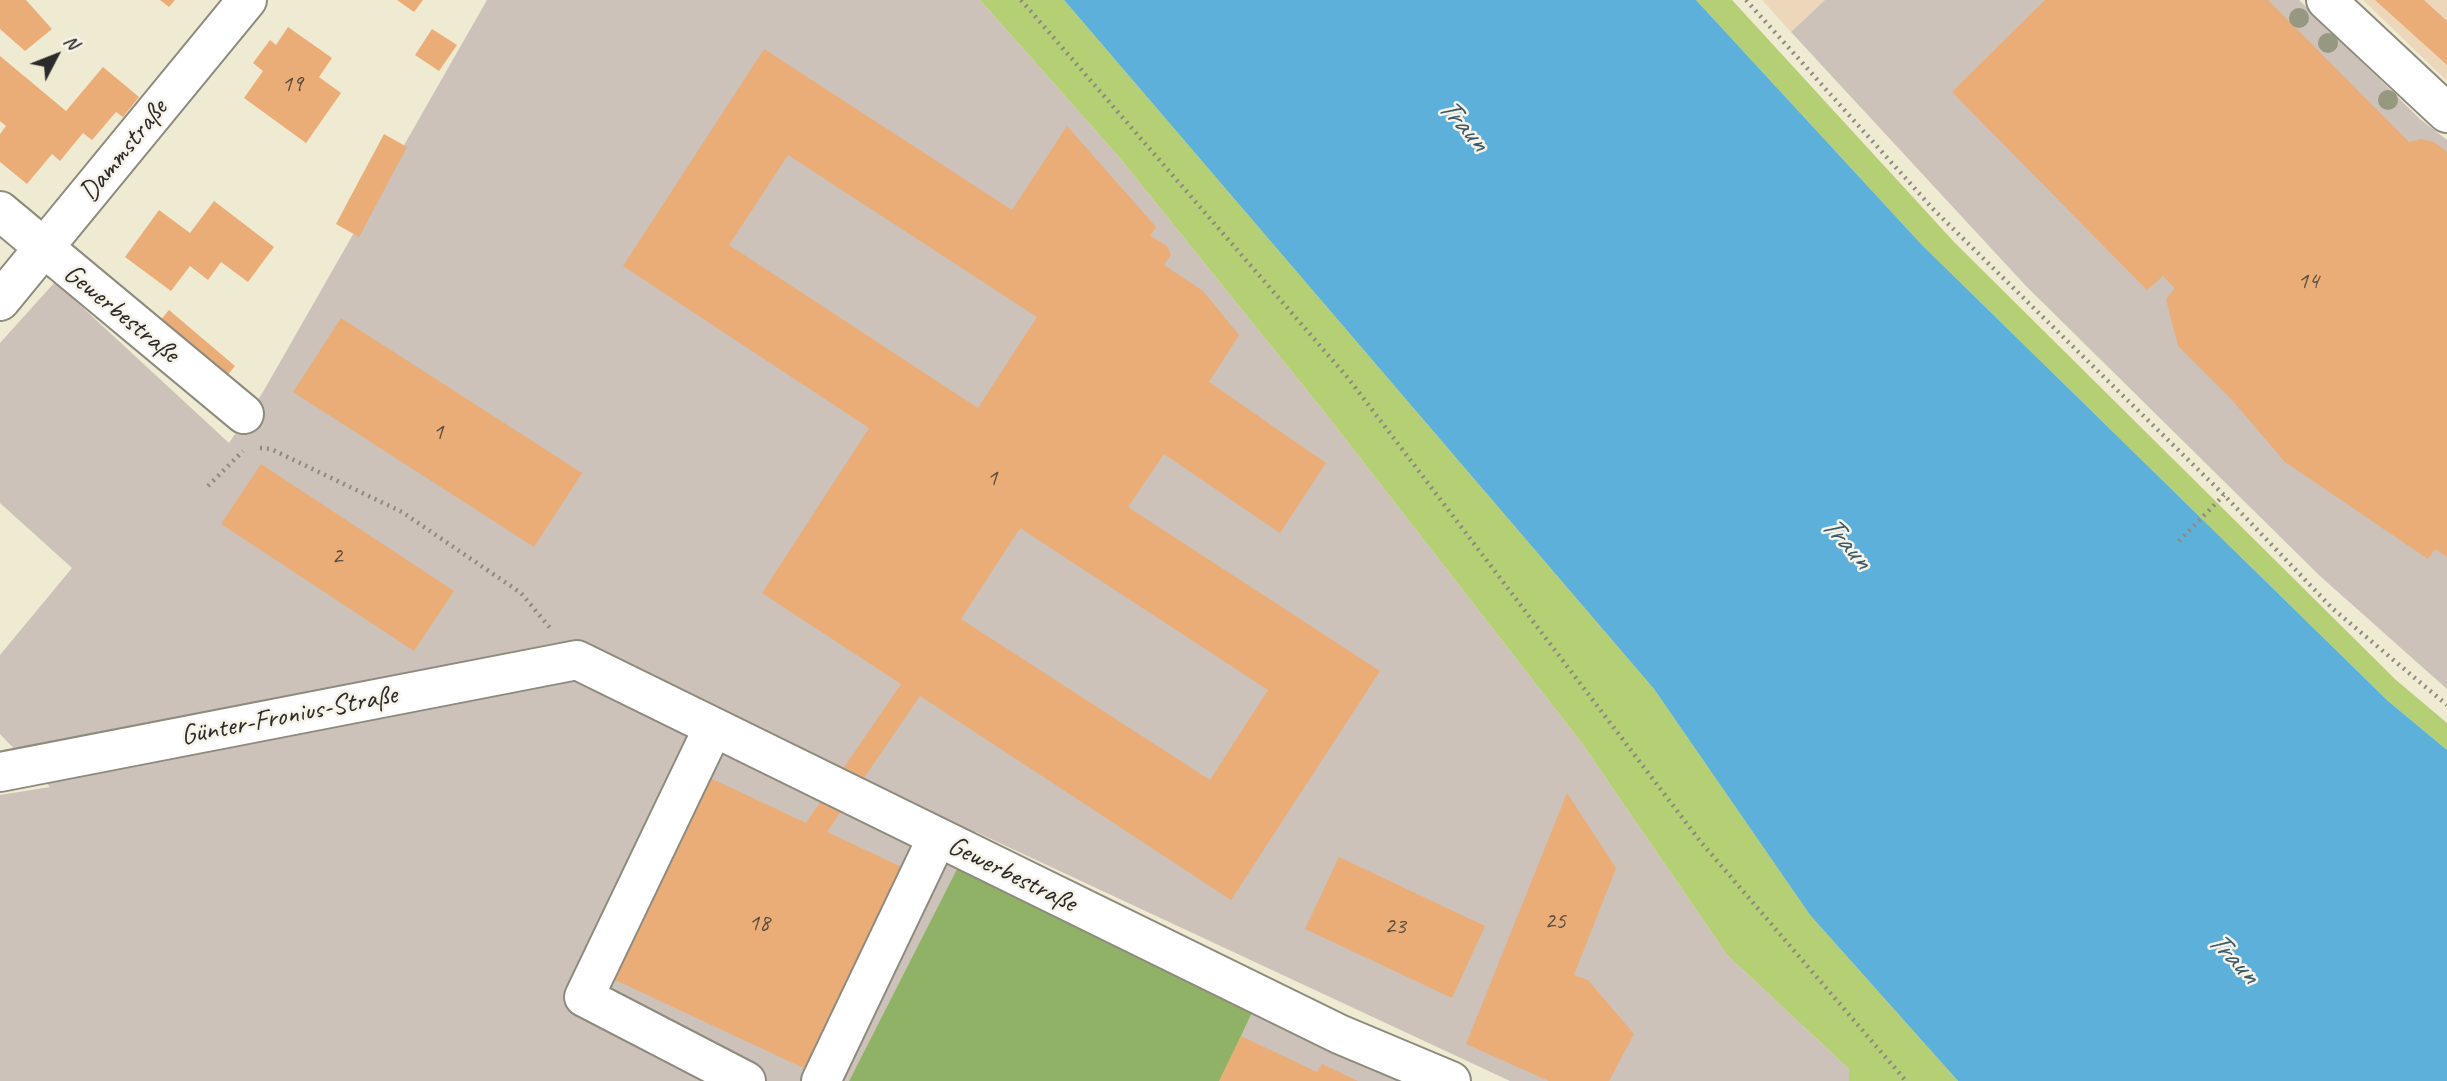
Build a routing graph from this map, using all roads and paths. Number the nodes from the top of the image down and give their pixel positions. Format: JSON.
{"nodes":[{"id":1,"x":247,"y":0,"type":"edge"},
{"id":2,"x":1021,"y":0,"type":"edge"},
{"id":3,"x":1746,"y":0,"type":"edge"},
{"id":4,"x":2326,"y":0,"type":"edge"},
{"id":5,"x":2447,"y":113,"type":"edge"},
{"id":6,"x":0,"y":211,"type":"edge"},
{"id":7,"x":44,"y":250,"type":"junction"},
{"id":8,"x":0,"y":301,"type":"edge"},
{"id":9,"x":244,"y":414,"type":"dead end"},
{"id":10,"x":208,"y":486,"type":"dead end"},
{"id":11,"x":2224,"y":495,"type":"junction"},
{"id":12,"x":2179,"y":541,"type":"dead end"},
{"id":13,"x":577,"y":660,"type":"junction"},
{"id":14,"x":2447,"y":705,"type":"edge"},
{"id":15,"x":713,"y":727,"type":"junction"},
{"id":16,"x":0,"y":772,"type":"edge"},
{"id":17,"x":937,"y":838,"type":"junction"},
{"id":18,"x":746,"y":1081,"type":"edge"},
{"id":19,"x":821,"y":1081,"type":"edge"},
{"id":20,"x":1451,"y":1081,"type":"edge"},
{"id":21,"x":1906,"y":1081,"type":"edge"}],
"edges":[{"from":1,"to":7,"type":"street","name":"Dammstraße"},
{"from":2,"to":21,"type":"path"},
{"from":3,"to":11,"type":"path"},
{"from":4,"to":5,"type":"street"},
{"from":6,"to":7,"type":"street","name":"Gewerbestraße"},
{"from":7,"to":8,"type":"street","name":"Dammstraße"},
{"from":7,"to":9,"type":"street","name":"Gewerbestraße"},
{"from":10,"to":13,"type":"path"},
{"from":11,"to":12,"type":"path"},
{"from":11,"to":14,"type":"path"},
{"from":13,"to":15,"type":"street","name":"Gewerbestraße"},
{"from":13,"to":16,"type":"street","name":"Günter-Fronius-Straße"},
{"from":15,"to":17,"type":"street","name":"Gewerbestraße"},
{"from":15,"to":18,"type":"street"},
{"from":17,"to":19,"type":"street"},
{"from":17,"to":20,"type":"street","name":"Gewerbestraße"}]}
